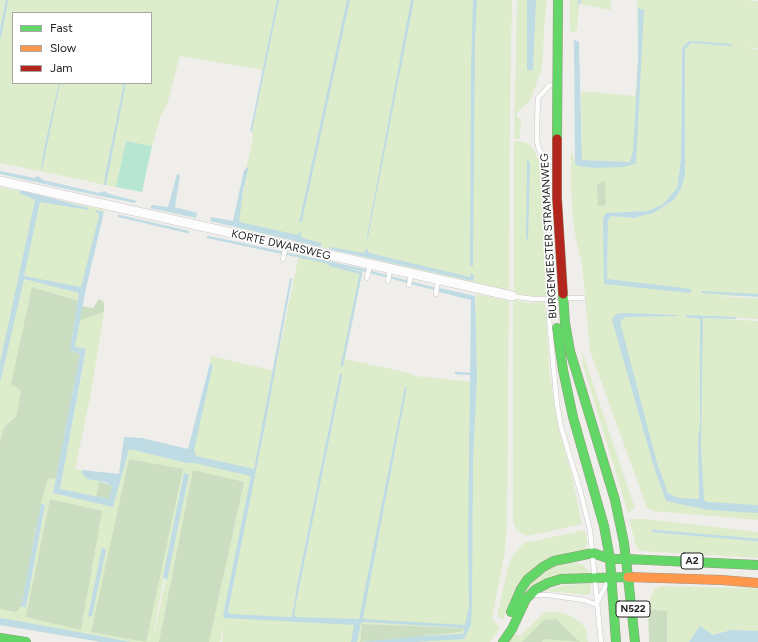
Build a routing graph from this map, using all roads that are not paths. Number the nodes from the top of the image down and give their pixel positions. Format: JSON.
{"nodes":[{"id":1,"x":552,"y":0,"type":"edge"},
{"id":2,"x":558,"y":0,"type":"edge"},
{"id":3,"x":550,"y":85,"type":"junction"},
{"id":4,"x":550,"y":162,"type":"junction"},
{"id":5,"x":0,"y":181,"type":"edge"},
{"id":6,"x":285,"y":248,"type":"junction"},
{"id":7,"x":283,"y":259,"type":"dead end"},
{"id":8,"x":369,"y":267,"type":"junction"},
{"id":9,"x":390,"y":272,"type":"junction"},
{"id":10,"x":411,"y":276,"type":"junction"},
{"id":11,"x":367,"y":278,"type":"dead end"},
{"id":12,"x":388,"y":281,"type":"dead end"},
{"id":13,"x":437,"y":283,"type":"junction"},
{"id":14,"x":409,"y":285,"type":"dead end"},
{"id":15,"x":436,"y":294,"type":"dead end"},
{"id":16,"x":512,"y":296,"type":"joint"},
{"id":17,"x":559,"y":298,"type":"junction"},
{"id":18,"x":583,"y":298,"type":"dead end"},
{"id":19,"x":604,"y":526,"type":"junction"},
{"id":20,"x":593,"y":553,"type":"junction"},
{"id":21,"x":610,"y":559,"type":"junction"},
{"id":22,"x":626,"y":559,"type":"junction"},
{"id":23,"x":758,"y":565,"type":"edge"},
{"id":24,"x":611,"y":577,"type":"junction"},
{"id":25,"x":628,"y":577,"type":"junction"},
{"id":26,"x":595,"y":578,"type":"junction"},
{"id":27,"x":758,"y":583,"type":"edge"},
{"id":28,"x":526,"y":598,"type":"junction"},
{"id":29,"x":597,"y":605,"type":"junction"},
{"id":30,"x":0,"y":638,"type":"edge"},
{"id":31,"x":26,"y":642,"type":"edge"},
{"id":32,"x":494,"y":642,"type":"edge"},
{"id":33,"x":503,"y":642,"type":"edge"},
{"id":34,"x":601,"y":642,"type":"edge"},
{"id":35,"x":616,"y":642,"type":"edge"},
{"id":36,"x":635,"y":642,"type":"edge"}],
"edges":[{"from":1,"to":3,"type":"main road","name":"BURGEMEESTER STRAMANWEG","number":"N522"},
{"from":2,"to":17,"type":"main road","name":"BURGEMEESTER STRAMANWEG","number":"N522"},
{"from":3,"to":4,"type":"main road","name":"BURGEMEESTER STRAMANWEG","number":"N522"},
{"from":3,"to":4,"type":"lane","name":"BURGEMEESTER STRAMANWEG"},
{"from":4,"to":17,"type":"main road","name":"BURGEMEESTER STRAMANWEG","number":"N522"},
{"from":5,"to":6,"type":"street","name":"KORTE DWARSWEG"},
{"from":6,"to":7,"type":"lane"},
{"from":6,"to":8,"type":"street","name":"KORTE DWARSWEG"},
{"from":8,"to":9,"type":"street","name":"KORTE DWARSWEG"},
{"from":8,"to":11,"type":"lane"},
{"from":9,"to":10,"type":"street","name":"KORTE DWARSWEG"},
{"from":9,"to":12,"type":"lane"},
{"from":10,"to":13,"type":"street","name":"KORTE DWARSWEG"},
{"from":10,"to":14,"type":"lane"},
{"from":13,"to":15,"type":"lane"},
{"from":13,"to":16,"type":"street","name":"KORTE DWARSWEG"},
{"from":16,"to":17,"type":"lane","name":"KORTE DWARSWEG"},
{"from":17,"to":18,"type":"lane","name":"KORTE DWARSWEG"},
{"from":17,"to":19,"type":"main road","name":"BURGEMEESTER STRAMANWEG","number":"N522"},
{"from":17,"to":20,"type":"lane","name":"BURGEMEESTER STRAMANWEG"},
{"from":17,"to":22,"type":"main road","name":"BURGEMEESTER STRAMANWEG","number":"N522"},
{"from":19,"to":20,"type":"main road"},
{"from":19,"to":21,"type":"main road","name":"BURGEMEESTER STRAMANWEG","number":"N522"},
{"from":20,"to":21,"type":"main road"},
{"from":20,"to":26,"type":"lane","name":"BURGEMEESTER STRAMANWEG"},
{"from":20,"to":32,"type":"main road"},
{"from":21,"to":22,"type":"main road"},
{"from":21,"to":24,"type":"main road","name":"BURGEMEESTER STRAMANWEG","number":"N522"},
{"from":22,"to":23,"type":"main road","number":"A2"},
{"from":22,"to":24,"type":"main road"},
{"from":22,"to":25,"type":"main road","name":"BURGEMEESTER STRAMANWEG","number":"N522"},
{"from":24,"to":25,"type":"main road"},
{"from":24,"to":26,"type":"main road"},
{"from":24,"to":29,"type":"lane","name":"BURGEMEESTER STRAMANWEG"},
{"from":24,"to":35,"type":"main road","name":"BURGEMEESTER STRAMANWEG","number":"N522"},
{"from":25,"to":27,"type":"main road","number":"A2"},
{"from":25,"to":36,"type":"main road","name":"BURGEMEESTER STRAMANWEG","number":"N522"},
{"from":26,"to":28,"type":"main road"},
{"from":26,"to":29,"type":"lane","name":"BURGEMEESTER STRAMANWEG"},
{"from":28,"to":29,"type":"lane"},
{"from":28,"to":33,"type":"main road"},
{"from":29,"to":34,"type":"lane","name":"BURGEMEESTER STRAMANWEG"},
{"from":30,"to":31,"type":"main road"}]}
